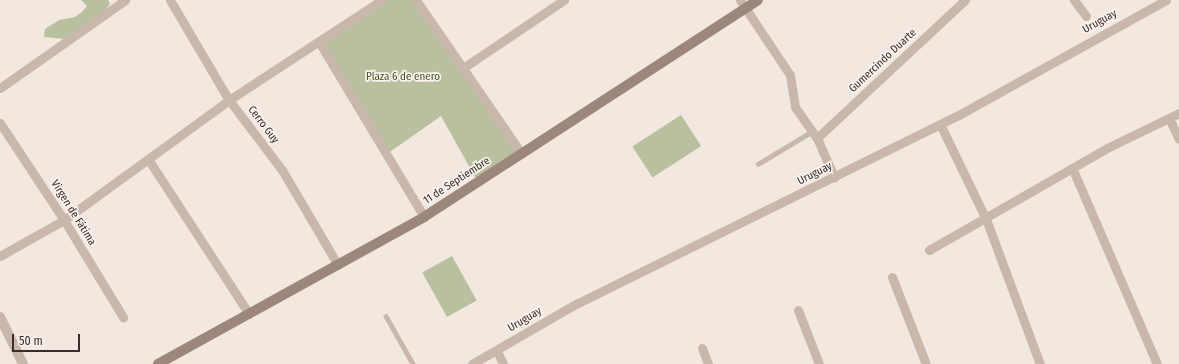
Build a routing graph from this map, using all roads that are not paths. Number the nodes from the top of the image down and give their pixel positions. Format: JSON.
{"nodes":[{"id":1,"x":125,"y":0,"type":"edge"},
{"id":2,"x":170,"y":0,"type":"edge"},
{"id":3,"x":382,"y":0,"type":"edge"},
{"id":4,"x":416,"y":0,"type":"edge"},
{"id":5,"x":564,"y":0,"type":"edge"},
{"id":6,"x":758,"y":0,"type":"edge"},
{"id":7,"x":965,"y":0,"type":"edge"},
{"id":8,"x":1074,"y":0,"type":"edge"},
{"id":9,"x":1166,"y":0,"type":"edge"},
{"id":10,"x":743,"y":4,"type":"edge"},
{"id":11,"x":1086,"y":16,"type":"dead end"},
{"id":12,"x":318,"y":42,"type":"junction"},
{"id":13,"x":463,"y":68,"type":"junction"},
{"id":14,"x":0,"y":88,"type":"edge"},
{"id":15,"x":229,"y":100,"type":"junction"},
{"id":16,"x":1179,"y":113,"type":"edge"},
{"id":17,"x":1169,"y":118,"type":"junction"},
{"id":18,"x":0,"y":122,"type":"edge"},
{"id":19,"x":940,"y":124,"type":"junction"},
{"id":20,"x":814,"y":135,"type":"junction"},
{"id":21,"x":1179,"y":139,"type":"edge"},
{"id":22,"x":521,"y":153,"type":"junction"},
{"id":23,"x":148,"y":160,"type":"junction"},
{"id":24,"x":758,"y":164,"type":"dead end"},
{"id":25,"x":1073,"y":170,"type":"junction"},
{"id":26,"x":834,"y":177,"type":"junction"},
{"id":27,"x":424,"y":217,"type":"junction"},
{"id":28,"x":986,"y":219,"type":"junction"},
{"id":29,"x":64,"y":220,"type":"junction"},
{"id":30,"x":929,"y":250,"type":"dead end"},
{"id":31,"x":0,"y":256,"type":"edge"},
{"id":32,"x":338,"y":265,"type":"junction"},
{"id":33,"x":892,"y":277,"type":"dead end"},
{"id":34,"x":798,"y":310,"type":"dead end"},
{"id":35,"x":249,"y":314,"type":"junction"},
{"id":36,"x":386,"y":316,"type":"dead end"},
{"id":37,"x":0,"y":317,"type":"edge"},
{"id":38,"x":122,"y":317,"type":"dead end"},
{"id":39,"x":702,"y":348,"type":"dead end"},
{"id":40,"x":497,"y":351,"type":"junction"},
{"id":41,"x":24,"y":364,"type":"edge"},
{"id":42,"x":158,"y":364,"type":"edge"},
{"id":43,"x":413,"y":364,"type":"edge"},
{"id":44,"x":472,"y":364,"type":"edge"},
{"id":45,"x":503,"y":364,"type":"edge"},
{"id":46,"x":708,"y":364,"type":"edge"},
{"id":47,"x":819,"y":364,"type":"edge"},
{"id":48,"x":926,"y":364,"type":"edge"},
{"id":49,"x":1040,"y":364,"type":"edge"},
{"id":50,"x":1157,"y":364,"type":"edge"}],
"edges":[{"from":1,"to":14,"type":"street"},
{"from":2,"to":15,"type":"street","name":"Cerro Guy"},
{"from":3,"to":12,"type":"street"},
{"from":4,"to":13,"type":"street"},
{"from":5,"to":13,"type":"street"},
{"from":6,"to":10,"type":"main road","name":"11 de Septiembre"},
{"from":7,"to":20,"type":"street","name":"Gumercindo Duarte"},
{"from":8,"to":11,"type":"street"},
{"from":9,"to":19,"type":"street","name":"Uruguay"},
{"from":10,"to":20,"type":"street"},
{"from":10,"to":22,"type":"main road","name":"11 de Septiembre"},
{"from":12,"to":15,"type":"street"},
{"from":12,"to":27,"type":"street"},
{"from":13,"to":22,"type":"street"},
{"from":15,"to":23,"type":"street"},
{"from":15,"to":32,"type":"street","name":"Cerro Guy"},
{"from":16,"to":17,"type":"street"},
{"from":17,"to":21,"type":"street"},
{"from":17,"to":25,"type":"street"},
{"from":18,"to":29,"type":"street","name":"Virgen de Fátima"},
{"from":19,"to":26,"type":"street","name":"Uruguay"},
{"from":19,"to":28,"type":"street"},
{"from":20,"to":24,"type":"lane"},
{"from":20,"to":26,"type":"street"},
{"from":22,"to":27,"type":"main road","name":"11 de Septiembre"},
{"from":23,"to":29,"type":"street"},
{"from":23,"to":35,"type":"street"},
{"from":25,"to":28,"type":"street"},
{"from":25,"to":50,"type":"street"},
{"from":26,"to":40,"type":"street","name":"Uruguay"},
{"from":27,"to":32,"type":"main road","name":"11 de Septiembre"},
{"from":28,"to":30,"type":"street"},
{"from":28,"to":49,"type":"street"},
{"from":29,"to":31,"type":"street"},
{"from":29,"to":38,"type":"street","name":"Virgen de Fátima"},
{"from":32,"to":35,"type":"main road","name":"11 de Septiembre"},
{"from":33,"to":48,"type":"street"},
{"from":34,"to":47,"type":"street"},
{"from":35,"to":42,"type":"main road","name":"11 de Septiembre"},
{"from":36,"to":43,"type":"lane"},
{"from":37,"to":41,"type":"street"},
{"from":39,"to":46,"type":"street"},
{"from":40,"to":44,"type":"street","name":"Uruguay"},
{"from":40,"to":45,"type":"street"}]}
